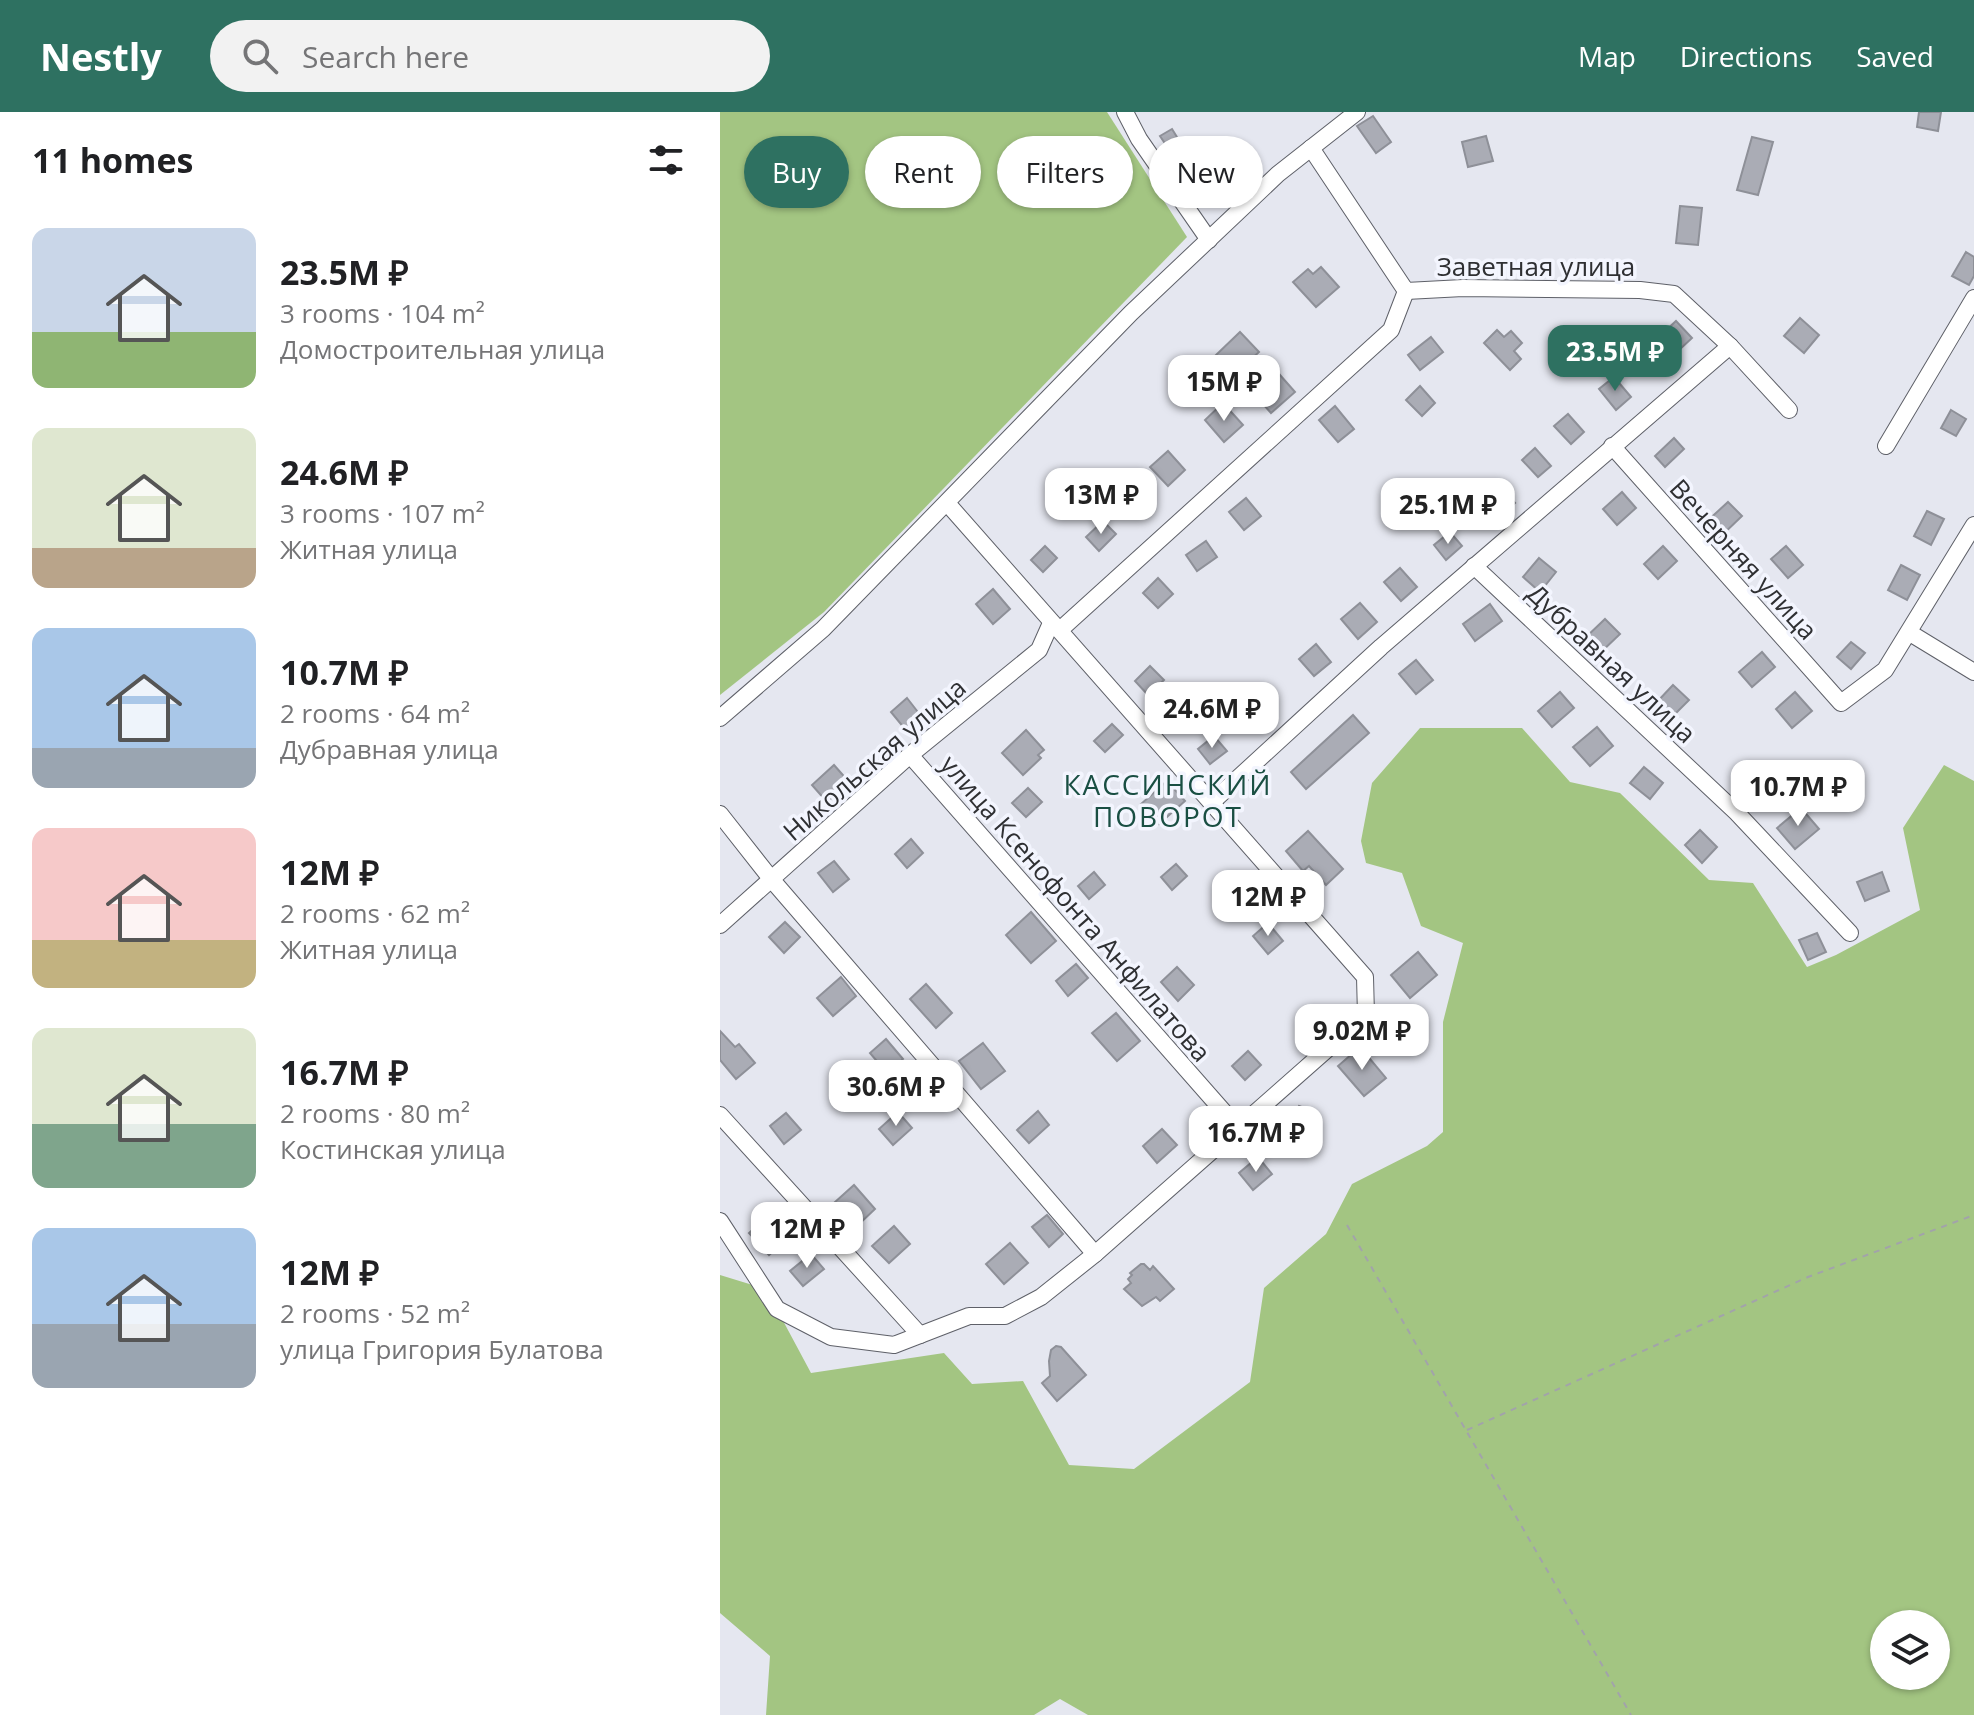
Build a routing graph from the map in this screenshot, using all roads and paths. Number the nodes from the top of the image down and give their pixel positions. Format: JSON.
{"nodes":[{"id":1,"x":1125,"y":112,"type":"edge"},
{"id":2,"x":1357,"y":112,"type":"edge"},
{"id":3,"x":1311,"y":148,"type":"junction"},
{"id":4,"x":1209,"y":240,"type":"junction"},
{"id":5,"x":1406,"y":291,"type":"junction"},
{"id":6,"x":1974,"y":298,"type":"edge"},
{"id":7,"x":1730,"y":346,"type":"junction"},
{"id":8,"x":1789,"y":410,"type":"dead end"},
{"id":9,"x":1612,"y":446,"type":"junction"},
{"id":10,"x":1886,"y":446,"type":"dead end"},
{"id":11,"x":947,"y":503,"type":"junction"},
{"id":12,"x":1974,"y":525,"type":"edge"},
{"id":13,"x":1474,"y":566,"type":"junction"},
{"id":14,"x":1056,"y":626,"type":"junction"},
{"id":15,"x":1910,"y":633,"type":"junction"},
{"id":16,"x":1974,"y":672,"type":"edge"},
{"id":17,"x":720,"y":718,"type":"edge"},
{"id":18,"x":910,"y":755,"type":"junction"},
{"id":19,"x":1212,"y":802,"type":"junction"},
{"id":20,"x":720,"y":814,"type":"edge"},
{"id":21,"x":772,"y":880,"type":"junction"},
{"id":22,"x":720,"y":925,"type":"edge"},
{"id":23,"x":1850,"y":933,"type":"dead end"},
{"id":24,"x":720,"y":1115,"type":"edge"},
{"id":25,"x":1238,"y":1128,"type":"junction"},
{"id":26,"x":1974,"y":1215,"type":"edge"},
{"id":27,"x":720,"y":1221,"type":"edge"},
{"id":28,"x":1347,"y":1225,"type":"dead end"},
{"id":29,"x":1095,"y":1254,"type":"junction"},
{"id":30,"x":920,"y":1335,"type":"junction"},
{"id":31,"x":1467,"y":1431,"type":"junction"},
{"id":32,"x":1631,"y":1715,"type":"edge"}],
"edges":[{"from":1,"to":4,"type":"street"},
{"from":2,"to":3,"type":"street"},
{"from":3,"to":4,"type":"street"},
{"from":3,"to":5,"type":"street","name":"Заветная улица"},
{"from":4,"to":11,"type":"street"},
{"from":5,"to":7,"type":"street","name":"Заветная улица"},
{"from":5,"to":14,"type":"street","name":"Никольская улица"},
{"from":6,"to":10,"type":"street"},
{"from":7,"to":8,"type":"street","name":"Заветная улица"},
{"from":7,"to":9,"type":"street"},
{"from":9,"to":13,"type":"street"},
{"from":9,"to":15,"type":"street","name":"Вечерняя улица"},
{"from":11,"to":14,"type":"street"},
{"from":11,"to":17,"type":"street"},
{"from":12,"to":15,"type":"street"},
{"from":13,"to":19,"type":"street"},
{"from":13,"to":23,"type":"street","name":"Дубравная улица"},
{"from":14,"to":18,"type":"street","name":"Никольская улица"},
{"from":14,"to":19,"type":"street"},
{"from":15,"to":16,"type":"street"},
{"from":18,"to":21,"type":"street","name":"Никольская улица"},
{"from":18,"to":25,"type":"street","name":"улица Ксенофонта Анфилатова"},
{"from":19,"to":25,"type":"street"},
{"from":20,"to":21,"type":"street"},
{"from":21,"to":22,"type":"street","name":"Никольская улица"},
{"from":21,"to":29,"type":"street"},
{"from":24,"to":30,"type":"street"},
{"from":25,"to":29,"type":"street"},
{"from":26,"to":31,"type":"path"},
{"from":27,"to":30,"type":"street"},
{"from":28,"to":31,"type":"path"},
{"from":29,"to":30,"type":"street"},
{"from":31,"to":32,"type":"path"}]}
